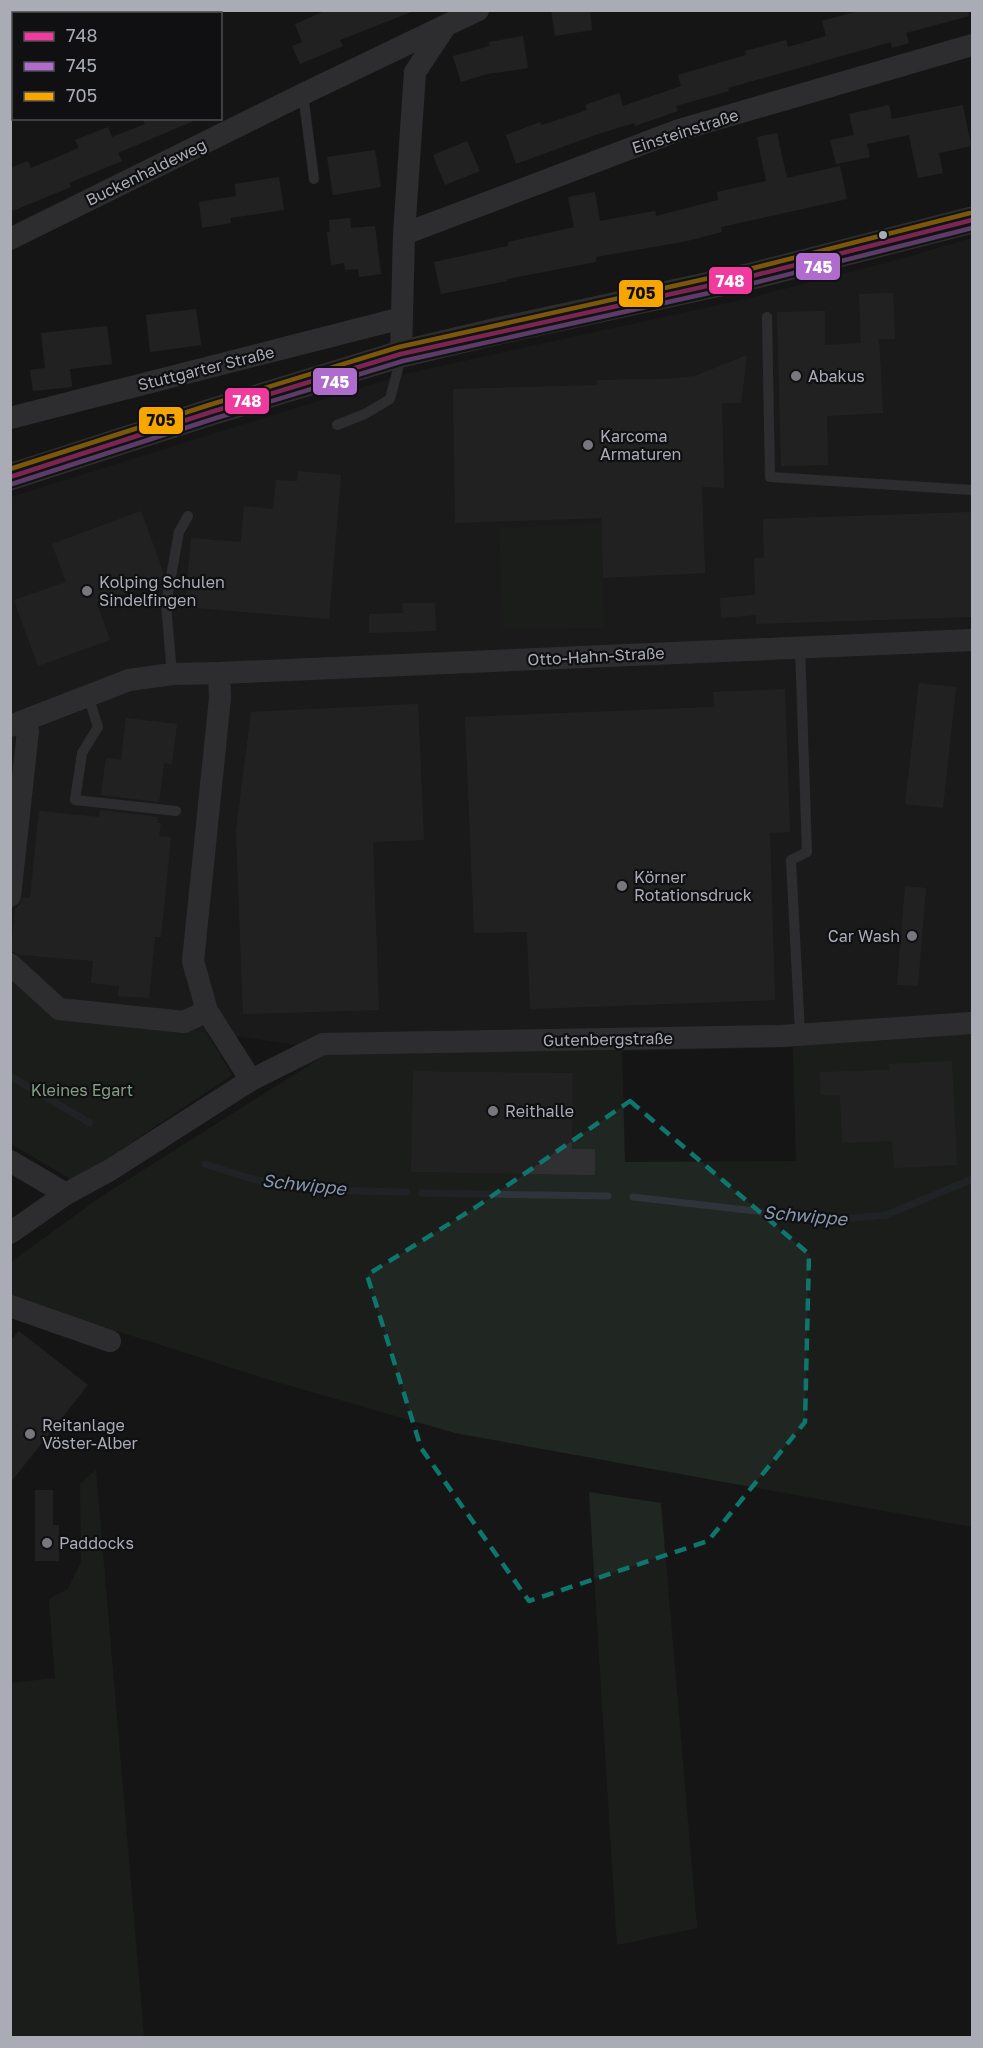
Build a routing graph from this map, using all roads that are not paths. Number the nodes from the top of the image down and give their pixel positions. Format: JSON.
{"nodes":[{"id":1,"x":478,"y":10,"type":"edge"},
{"id":2,"x":445,"y":27,"type":"junction"},
{"id":3,"x":972,"y":45,"type":"edge"},
{"id":4,"x":303,"y":94,"type":"junction"},
{"id":5,"x":314,"y":179,"type":"dead end"},
{"id":6,"x":972,"y":220,"type":"edge"},
{"id":7,"x":404,"y":234,"type":"junction"},
{"id":8,"x":10,"y":239,"type":"edge"},
{"id":9,"x":768,"y":317,"type":"dead end"},
{"id":10,"x":402,"y":318,"type":"junction"},
{"id":11,"x":401,"y":354,"type":"junction"},
{"id":12,"x":10,"y":418,"type":"edge"},
{"id":13,"x":337,"y":425,"type":"dead end"},
{"id":14,"x":10,"y":477,"type":"edge"},
{"id":15,"x":972,"y":490,"type":"edge"},
{"id":16,"x":188,"y":516,"type":"dead end"},
{"id":17,"x":972,"y":640,"type":"edge"},
{"id":18,"x":800,"y":647,"type":"junction"},
{"id":19,"x":219,"y":673,"type":"junction"},
{"id":20,"x":172,"y":674,"type":"junction"},
{"id":21,"x":88,"y":695,"type":"junction"},
{"id":22,"x":17,"y":723,"type":"edge"},
{"id":23,"x":177,"y":811,"type":"dead end"},
{"id":24,"x":10,"y":896,"type":"edge"},
{"id":25,"x":10,"y":964,"type":"edge"},
{"id":26,"x":207,"y":1011,"type":"junction"},
{"id":27,"x":972,"y":1023,"type":"edge"},
{"id":28,"x":800,"y":1034,"type":"junction"},
{"id":29,"x":251,"y":1080,"type":"junction"},
{"id":30,"x":10,"y":1161,"type":"edge"},
{"id":31,"x":66,"y":1194,"type":"junction"},
{"id":32,"x":10,"y":1233,"type":"edge"},
{"id":33,"x":10,"y":1306,"type":"edge"},
{"id":34,"x":110,"y":1341,"type":"dead end"}],
"edges":[{"from":1,"to":2,"type":"street","name":"Buckenhaldeweg"},
{"from":2,"to":4,"type":"street","name":"Buckenhaldeweg"},
{"from":2,"to":7,"type":"street","name":"Buckenhaldeweg"},
{"from":3,"to":7,"type":"street","name":"Einsteinstraße"},
{"from":4,"to":5,"type":"lane"},
{"from":4,"to":8,"type":"street","name":"Buckenhaldeweg"},
{"from":6,"to":11,"type":"street"},
{"from":7,"to":10,"type":"street","name":"Buckenhaldeweg"},
{"from":9,"to":15,"type":"lane"},
{"from":10,"to":11,"type":"street","name":"Buckenhaldeweg"},
{"from":10,"to":12,"type":"street","name":"Stuttgarter Straße"},
{"from":11,"to":13,"type":"lane"},
{"from":11,"to":14,"type":"street"},
{"from":16,"to":20,"type":"lane"},
{"from":17,"to":18,"type":"street","name":"Otto-Hahn-Straße"},
{"from":18,"to":19,"type":"street","name":"Otto-Hahn-Straße"},
{"from":18,"to":28,"type":"lane"},
{"from":19,"to":20,"type":"street","name":"Otto-Hahn-Straße"},
{"from":19,"to":26,"type":"street"},
{"from":20,"to":21,"type":"street","name":"Otto-Hahn-Straße"},
{"from":21,"to":22,"type":"street","name":"Otto-Hahn-Straße"},
{"from":21,"to":23,"type":"lane"},
{"from":22,"to":24,"type":"street","name":"Otto-Hahn-Straße"},
{"from":25,"to":26,"type":"street"},
{"from":26,"to":29,"type":"street"},
{"from":27,"to":28,"type":"street","name":"Gutenbergstraße"},
{"from":28,"to":29,"type":"street","name":"Gutenbergstraße"},
{"from":29,"to":31,"type":"street"},
{"from":30,"to":31,"type":"street"},
{"from":31,"to":32,"type":"street"},
{"from":33,"to":34,"type":"street"}]}
